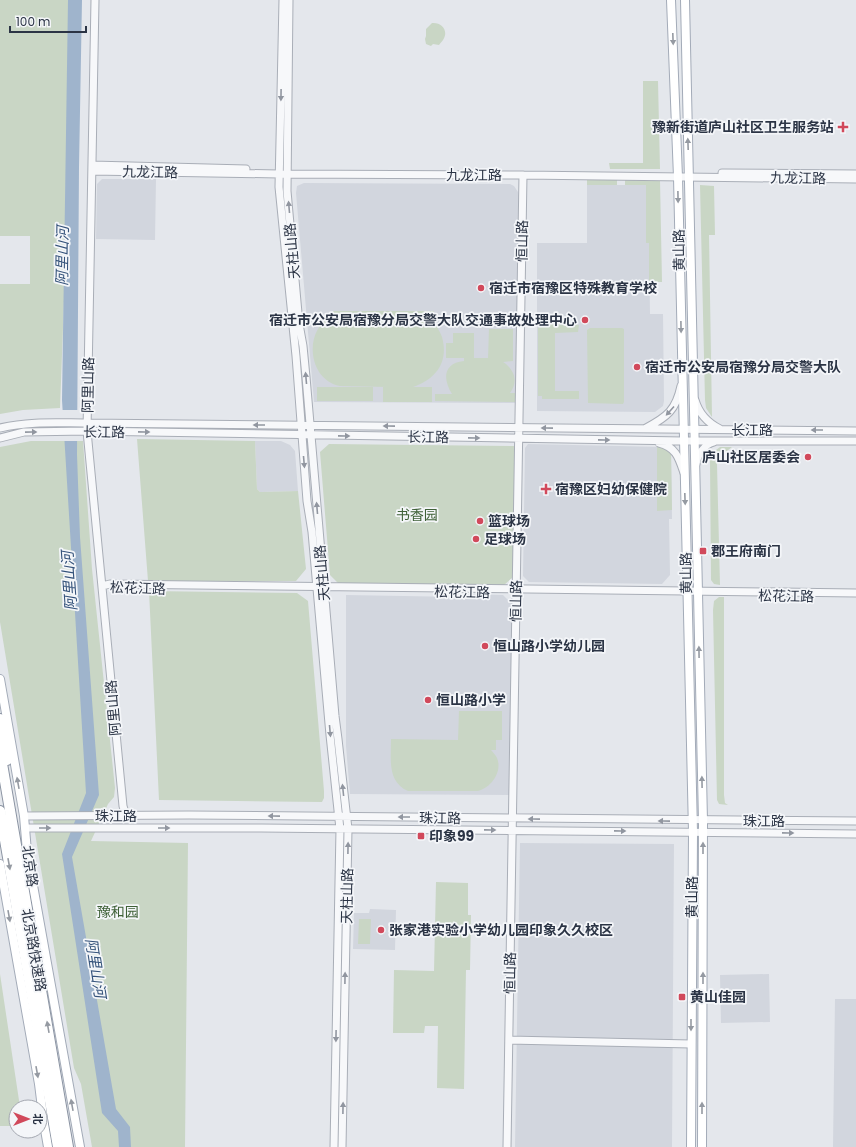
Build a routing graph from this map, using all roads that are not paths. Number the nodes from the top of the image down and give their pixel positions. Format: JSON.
{"nodes":[{"id":1,"x":95,"y":0,"type":"edge"},
{"id":2,"x":283,"y":0,"type":"edge"},
{"id":3,"x":289,"y":0,"type":"edge"},
{"id":4,"x":671,"y":0,"type":"edge"},
{"id":5,"x":685,"y":0,"type":"edge"},
{"id":6,"x":92,"y":168,"type":"junction"},
{"id":7,"x":283,"y":172,"type":"junction"},
{"id":8,"x":856,"y":174,"type":"edge"},
{"id":9,"x":525,"y":175,"type":"junction"},
{"id":10,"x":678,"y":175,"type":"junction"},
{"id":11,"x":689,"y":175,"type":"junction"},
{"id":12,"x":856,"y":179,"type":"edge"},
{"id":13,"x":682,"y":382,"type":"junction"},
{"id":14,"x":693,"y":394,"type":"junction"},
{"id":15,"x":87,"y":423,"type":"junction"},
{"id":16,"x":301,"y":425,"type":"junction"},
{"id":17,"x":310,"y":425,"type":"junction"},
{"id":18,"x":0,"y":428,"type":"edge"},
{"id":19,"x":521,"y":428,"type":"junction"},
{"id":20,"x":644,"y":429,"type":"junction"},
{"id":21,"x":683,"y":429,"type":"junction"},
{"id":22,"x":694,"y":430,"type":"junction"},
{"id":23,"x":722,"y":430,"type":"junction"},
{"id":24,"x":856,"y":430,"type":"edge"},
{"id":25,"x":87,"y":431,"type":"junction"},
{"id":26,"x":302,"y":435,"type":"junction"},
{"id":27,"x":311,"y":435,"type":"junction"},
{"id":28,"x":0,"y":438,"type":"edge"},
{"id":29,"x":521,"y":438,"type":"junction"},
{"id":30,"x":649,"y":440,"type":"junction"},
{"id":31,"x":683,"y":441,"type":"junction"},
{"id":32,"x":694,"y":441,"type":"junction"},
{"id":33,"x":719,"y":441,"type":"junction"},
{"id":34,"x":856,"y":441,"type":"edge"},
{"id":35,"x":695,"y":470,"type":"junction"},
{"id":36,"x":684,"y":474,"type":"junction"},
{"id":37,"x":102,"y":586,"type":"junction"},
{"id":38,"x":320,"y":589,"type":"junction"},
{"id":39,"x":518,"y":591,"type":"junction"},
{"id":40,"x":687,"y":593,"type":"junction"},
{"id":41,"x":698,"y":593,"type":"junction"},
{"id":42,"x":856,"y":593,"type":"edge"},
{"id":43,"x":856,"y":597,"type":"edge"},
{"id":44,"x":0,"y":679,"type":"edge"},
{"id":45,"x":0,"y":719,"type":"edge"},
{"id":46,"x":0,"y":752,"type":"edge"},
{"id":47,"x":0,"y":812,"type":"edge"},
{"id":48,"x":24,"y":816,"type":"junction"},
{"id":49,"x":126,"y":816,"type":"junction"},
{"id":50,"x":338,"y":817,"type":"junction"},
{"id":51,"x":347,"y":817,"type":"junction"},
{"id":52,"x":450,"y":818,"type":"junction"},
{"id":53,"x":515,"y":819,"type":"junction"},
{"id":54,"x":692,"y":821,"type":"junction"},
{"id":55,"x":703,"y":821,"type":"junction"},
{"id":56,"x":816,"y":821,"type":"junction"},
{"id":57,"x":856,"y":821,"type":"edge"},
{"id":58,"x":0,"y":822,"type":"edge"},
{"id":59,"x":25,"y":828,"type":"junction"},
{"id":60,"x":340,"y":829,"type":"junction"},
{"id":61,"x":348,"y":829,"type":"junction"},
{"id":62,"x":450,"y":830,"type":"junction"},
{"id":63,"x":514,"y":830,"type":"junction"},
{"id":64,"x":693,"y":832,"type":"junction"},
{"id":65,"x":703,"y":832,"type":"junction"},
{"id":66,"x":816,"y":834,"type":"junction"},
{"id":67,"x":856,"y":834,"type":"edge"},
{"id":68,"x":4,"y":838,"type":"junction"},
{"id":69,"x":18,"y":859,"type":"junction"},
{"id":70,"x":0,"y":864,"type":"edge"},
{"id":71,"x":511,"y":1040,"type":"junction"},
{"id":72,"x":691,"y":1044,"type":"junction"},
{"id":73,"x":50,"y":1066,"type":"junction"},
{"id":74,"x":80,"y":1145,"type":"edge"},
{"id":75,"x":51,"y":1146,"type":"edge"},
{"id":76,"x":68,"y":1147,"type":"edge"},
{"id":77,"x":334,"y":1147,"type":"edge"},
{"id":78,"x":342,"y":1147,"type":"edge"},
{"id":79,"x":508,"y":1147,"type":"edge"},
{"id":80,"x":511,"y":1147,"type":"edge"},
{"id":81,"x":691,"y":1147,"type":"edge"},
{"id":82,"x":702,"y":1147,"type":"edge"}],
"edges":[{"from":1,"to":6,"type":"street","name":"阿里山路"},
{"from":2,"to":7,"type":"street","name":"天柱山路","one_way":true},
{"from":3,"to":7,"type":"street","name":"天柱山路"},
{"from":4,"to":10,"type":"main road","name":"黄山路","one_way":true},
{"from":11,"to":5,"type":"main road","name":"黄山路","one_way":true},
{"from":6,"to":7,"type":"street","name":"九龙江路"},
{"from":6,"to":15,"type":"street","name":"阿里山路"},
{"from":7,"to":9,"type":"street","name":"九龙江路"},
{"from":7,"to":10,"type":"street","name":"九龙江路"},
{"from":7,"to":16,"type":"street","name":"天柱山路"},
{"from":17,"to":7,"type":"street","name":"天柱山路","one_way":true},
{"from":8,"to":11,"type":"street","name":"九龙江路"},
{"from":9,"to":10,"type":"street","name":"九龙江路"},
{"from":9,"to":19,"type":"street","name":"恒山路"},
{"from":10,"to":11,"type":"street","name":"九龙江路"},
{"from":10,"to":13,"type":"main road","name":"黄山路","one_way":true},
{"from":11,"to":12,"type":"street","name":"九龙江路"},
{"from":11,"to":14,"type":"main road","name":"黄山路"},
{"from":13,"to":20,"type":"street","one_way":true},
{"from":13,"to":21,"type":"main road","name":"黄山路"},
{"from":14,"to":22,"type":"main road","name":"黄山路"},
{"from":14,"to":23,"type":"street"},
{"from":16,"to":15,"type":"street","name":"长江路","one_way":true},
{"from":15,"to":18,"type":"street","name":"长江路"},
{"from":15,"to":25,"type":"street","name":"阿里山路"},
{"from":16,"to":17,"type":"street","name":"长江路"},
{"from":16,"to":26,"type":"street","name":"天柱山路"},
{"from":19,"to":17,"type":"street","name":"长江路","one_way":true},
{"from":17,"to":27,"type":"street","name":"天柱山路"},
{"from":20,"to":19,"type":"street","name":"长江路","one_way":true},
{"from":19,"to":29,"type":"street","name":"恒山路"},
{"from":20,"to":21,"type":"street","name":"长江路"},
{"from":21,"to":22,"type":"street","name":"长江路"},
{"from":21,"to":31,"type":"main road","name":"黄山路"},
{"from":22,"to":23,"type":"street","name":"长江路"},
{"from":22,"to":32,"type":"main road","name":"黄山路"},
{"from":24,"to":23,"type":"street","name":"长江路","one_way":true},
{"from":25,"to":26,"type":"street","name":"长江路","one_way":true},
{"from":28,"to":25,"type":"street","name":"长江路","one_way":true},
{"from":25,"to":37,"type":"street","name":"阿里山路"},
{"from":26,"to":27,"type":"street","name":"长江路"},
{"from":26,"to":38,"type":"street","name":"天柱山路","one_way":true},
{"from":27,"to":29,"type":"street","name":"长江路","one_way":true},
{"from":38,"to":27,"type":"street","name":"天柱山路","one_way":true},
{"from":29,"to":30,"type":"street","name":"长江路","one_way":true},
{"from":29,"to":39,"type":"street","name":"恒山路"},
{"from":30,"to":31,"type":"street","name":"长江路"},
{"from":30,"to":36,"type":"street"},
{"from":31,"to":32,"type":"street","name":"长江路"},
{"from":31,"to":36,"type":"main road","name":"黄山路"},
{"from":32,"to":33,"type":"street","name":"长江路"},
{"from":32,"to":35,"type":"main road","name":"黄山路"},
{"from":33,"to":34,"type":"street","name":"长江路"},
{"from":33,"to":35,"type":"street"},
{"from":35,"to":41,"type":"main road","name":"黄山路"},
{"from":36,"to":40,"type":"main road","name":"黄山路","one_way":true},
{"from":37,"to":38,"type":"street","name":"松花江路"},
{"from":37,"to":49,"type":"street","name":"阿里山路"},
{"from":38,"to":39,"type":"street","name":"松花江路"},
{"from":38,"to":50,"type":"street","name":"天柱山路","one_way":true},
{"from":51,"to":38,"type":"street","name":"天柱山路","one_way":true},
{"from":39,"to":40,"type":"street","name":"松花江路"},
{"from":39,"to":53,"type":"street","name":"恒山路"},
{"from":40,"to":41,"type":"street","name":"松花江路"},
{"from":40,"to":54,"type":"main road","name":"黄山路"},
{"from":41,"to":42,"type":"street","name":"松花江路"},
{"from":41,"to":43,"type":"street","name":"松花江路"},
{"from":55,"to":41,"type":"main road","name":"黄山路","one_way":true},
{"from":48,"to":44,"type":"main road","name":"北京路","one_way":true},
{"from":45,"to":69,"type":"highway"},
{"from":46,"to":69,"type":"highway","name":"北京路快速路"},
{"from":47,"to":68,"type":"highway","name":"北京路快速路"},
{"from":48,"to":49,"type":"street","name":"珠江路"},
{"from":48,"to":59,"type":"main road","name":"北京路"},
{"from":50,"to":49,"type":"street","name":"珠江路","one_way":true},
{"from":50,"to":51,"type":"street","name":"珠江路"},
{"from":50,"to":60,"type":"street","name":"天柱山路"},
{"from":52,"to":51,"type":"street","name":"珠江路","one_way":true},
{"from":51,"to":61,"type":"street","name":"天柱山路"},
{"from":52,"to":53,"type":"street","name":"珠江路"},
{"from":52,"to":62,"type":"street"},
{"from":54,"to":53,"type":"street","name":"珠江路","one_way":true},
{"from":53,"to":63,"type":"street","name":"恒山路"},
{"from":54,"to":55,"type":"street","name":"珠江路"},
{"from":54,"to":64,"type":"main road","name":"黄山路"},
{"from":55,"to":56,"type":"street","name":"珠江路"},
{"from":55,"to":65,"type":"main road","name":"黄山路"},
{"from":56,"to":57,"type":"street","name":"珠江路"},
{"from":56,"to":66,"type":"street"},
{"from":58,"to":68,"type":"highway"},
{"from":59,"to":60,"type":"street","name":"珠江路","one_way":true},
{"from":74,"to":59,"type":"main road","name":"北京路","one_way":true},
{"from":60,"to":61,"type":"street","name":"珠江路"},
{"from":60,"to":77,"type":"street","name":"天柱山路","one_way":true},
{"from":61,"to":62,"type":"street","name":"珠江路"},
{"from":78,"to":61,"type":"street","name":"天柱山路","one_way":true},
{"from":62,"to":63,"type":"street","name":"珠江路","one_way":true},
{"from":63,"to":64,"type":"street","name":"珠江路","one_way":true},
{"from":63,"to":71,"type":"street","name":"恒山路"},
{"from":64,"to":65,"type":"street","name":"珠江路"},
{"from":64,"to":72,"type":"main road","name":"黄山路","one_way":true},
{"from":65,"to":66,"type":"street","name":"珠江路","one_way":true},
{"from":82,"to":65,"type":"main road","name":"黄山路","one_way":true},
{"from":66,"to":67,"type":"street","name":"珠江路"},
{"from":68,"to":73,"type":"highway","name":"北京路快速路","one_way":true},
{"from":73,"to":69,"type":"highway","name":"北京路快速路","one_way":true},
{"from":70,"to":75,"type":"main road","name":"北京路","one_way":true},
{"from":71,"to":72,"type":"street"},
{"from":71,"to":79,"type":"street","name":"恒山路"},
{"from":71,"to":80,"type":"street","name":"恒山路"},
{"from":72,"to":81,"type":"main road","name":"黄山路"},
{"from":73,"to":75,"type":"highway","name":"北京路快速路"},
{"from":73,"to":76,"type":"highway","name":"北京路快速路"}]}
